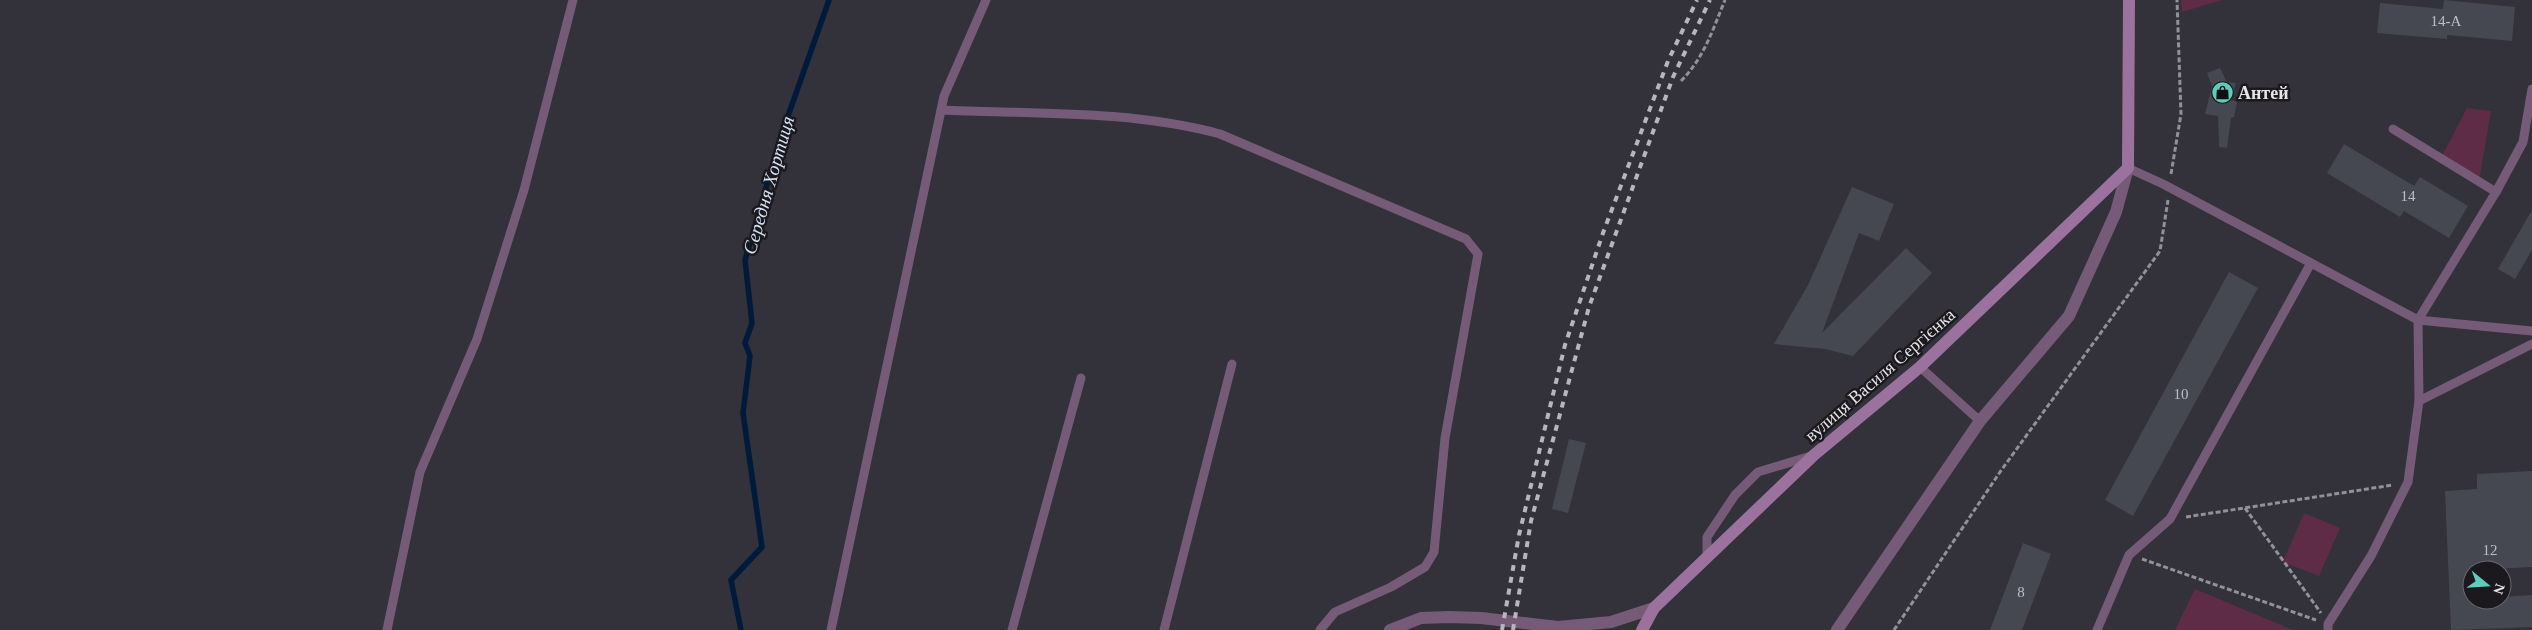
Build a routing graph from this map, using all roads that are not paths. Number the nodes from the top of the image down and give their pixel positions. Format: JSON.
{"nodes":[{"id":1,"x":573,"y":0,"type":"edge"},
{"id":2,"x":986,"y":0,"type":"edge"},
{"id":3,"x":2129,"y":0,"type":"edge"},
{"id":4,"x":2532,"y":89,"type":"edge"},
{"id":5,"x":941,"y":110,"type":"junction"},
{"id":6,"x":2393,"y":129,"type":"dead end"},
{"id":7,"x":2128,"y":168,"type":"junction"},
{"id":8,"x":2496,"y":192,"type":"junction"},
{"id":9,"x":2311,"y":263,"type":"junction"},
{"id":10,"x":2418,"y":320,"type":"junction"},
{"id":11,"x":2532,"y":331,"type":"edge"},
{"id":12,"x":2532,"y":344,"type":"edge"},
{"id":13,"x":1232,"y":364,"type":"dead end"},
{"id":14,"x":1920,"y":366,"type":"junction"},
{"id":15,"x":1081,"y":378,"type":"dead end"},
{"id":16,"x":2419,"y":401,"type":"junction"},
{"id":17,"x":1980,"y":421,"type":"junction"},
{"id":18,"x":1814,"y":455,"type":"junction"},
{"id":19,"x":1707,"y":559,"type":"junction"},
{"id":20,"x":1654,"y":608,"type":"junction"},
{"id":21,"x":2328,"y":627,"type":"edge"},
{"id":22,"x":1562,"y":628,"type":"edge"},
{"id":23,"x":387,"y":630,"type":"edge"},
{"id":24,"x":831,"y":630,"type":"edge"},
{"id":25,"x":1012,"y":630,"type":"edge"},
{"id":26,"x":1164,"y":630,"type":"edge"},
{"id":27,"x":1320,"y":630,"type":"edge"},
{"id":28,"x":1390,"y":630,"type":"edge"},
{"id":29,"x":1642,"y":630,"type":"edge"},
{"id":30,"x":1837,"y":630,"type":"edge"},
{"id":31,"x":2097,"y":630,"type":"edge"}],
"edges":[{"from":1,"to":23,"type":"lane"},
{"from":2,"to":5,"type":"lane"},
{"from":3,"to":7,"type":"main road"},
{"from":4,"to":8,"type":"lane"},
{"from":5,"to":24,"type":"lane"},
{"from":5,"to":27,"type":"lane"},
{"from":6,"to":8,"type":"lane"},
{"from":7,"to":9,"type":"lane"},
{"from":7,"to":14,"type":"main road","name":"вулиця Василя Сергієнка"},
{"from":7,"to":17,"type":"street"},
{"from":8,"to":10,"type":"lane"},
{"from":9,"to":10,"type":"lane"},
{"from":9,"to":31,"type":"lane"},
{"from":10,"to":11,"type":"lane"},
{"from":10,"to":16,"type":"lane"},
{"from":12,"to":16,"type":"lane"},
{"from":13,"to":26,"type":"lane"},
{"from":14,"to":17,"type":"lane"},
{"from":14,"to":18,"type":"main road","name":"вулиця Василя Сергієнка"},
{"from":15,"to":25,"type":"lane"},
{"from":16,"to":21,"type":"lane"},
{"from":17,"to":30,"type":"street"},
{"from":18,"to":19,"type":"main road","name":"вулиця Василя Сергієнка"},
{"from":18,"to":19,"type":"lane"},
{"from":19,"to":20,"type":"main road","name":"вулиця Василя Сергієнка"},
{"from":20,"to":22,"type":"street"},
{"from":20,"to":29,"type":"main road","name":"вулиця Василя Сергієнка"},
{"from":22,"to":28,"type":"street"}]}
